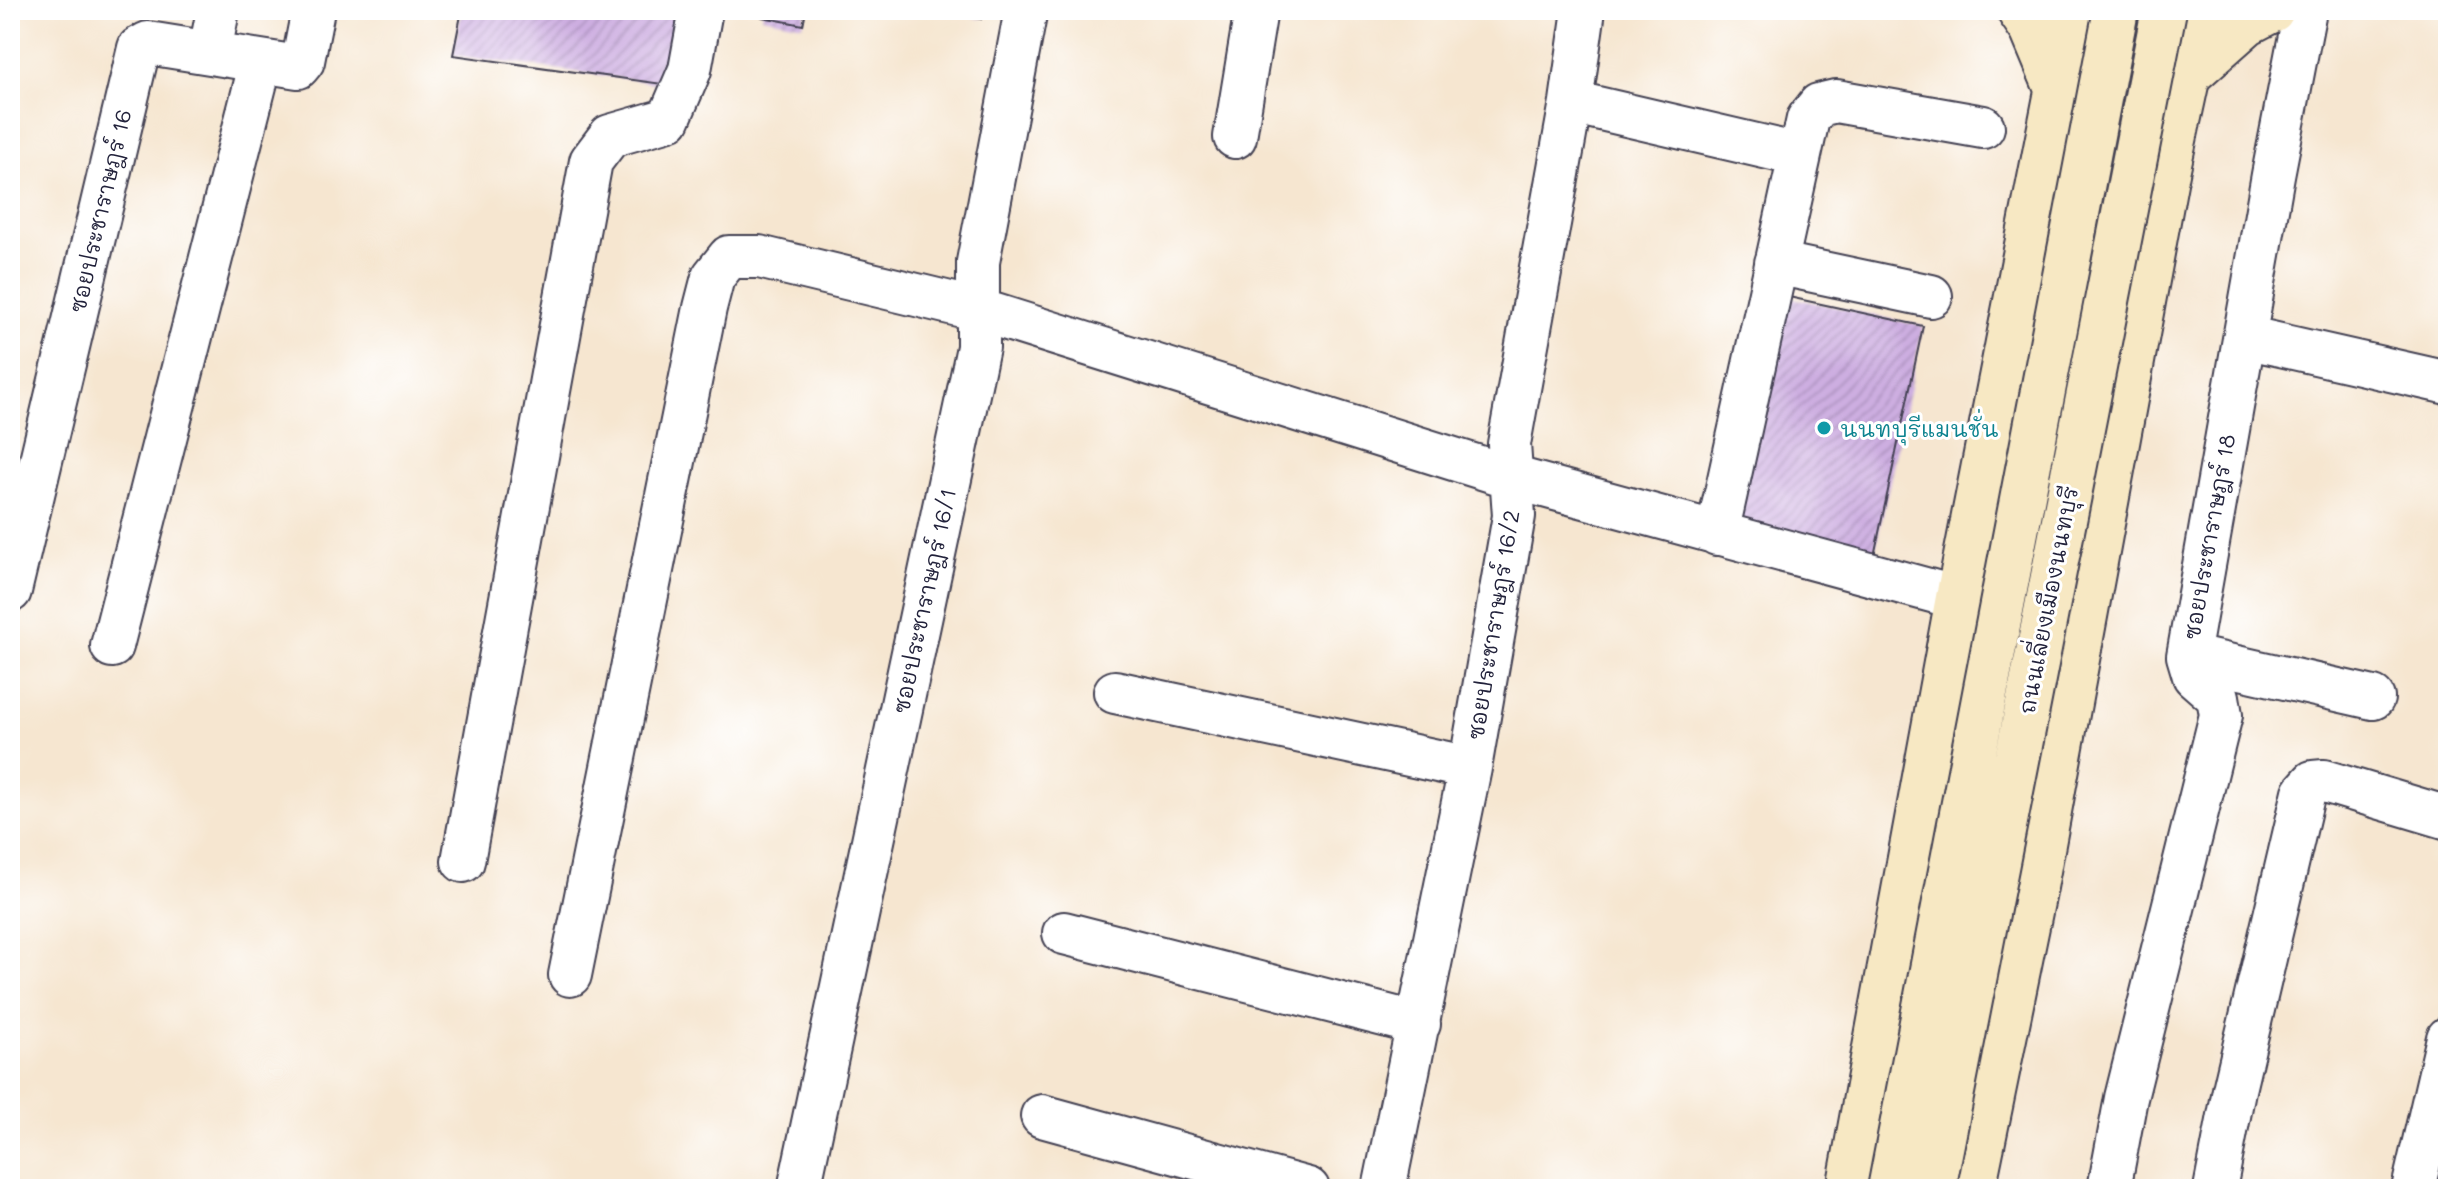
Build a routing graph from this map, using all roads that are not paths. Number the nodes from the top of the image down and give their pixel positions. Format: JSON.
{"nodes":[{"id":1,"x":218,"y":10,"type":"edge"},
{"id":2,"x":313,"y":10,"type":"edge"},
{"id":3,"x":701,"y":10,"type":"edge"},
{"id":4,"x":1026,"y":10,"type":"edge"},
{"id":5,"x":1256,"y":10,"type":"edge"},
{"id":6,"x":1584,"y":10,"type":"edge"},
{"id":7,"x":2019,"y":10,"type":"edge"},
{"id":8,"x":2073,"y":10,"type":"edge"},
{"id":9,"x":2116,"y":10,"type":"edge"},
{"id":10,"x":2164,"y":10,"type":"edge"},
{"id":11,"x":2202,"y":10,"type":"edge"},
{"id":12,"x":2272,"y":10,"type":"edge"},
{"id":13,"x":2305,"y":10,"type":"edge"},
{"id":14,"x":210,"y":52,"type":"junction"},
{"id":15,"x":261,"y":62,"type":"junction"},
{"id":16,"x":2187,"y":76,"type":"junction"},
{"id":17,"x":2058,"y":91,"type":"junction"},
{"id":18,"x":1571,"y":102,"type":"junction"},
{"id":19,"x":1983,"y":127,"type":"dead end"},
{"id":20,"x":1235,"y":137,"type":"dead end"},
{"id":21,"x":1799,"y":155,"type":"junction"},
{"id":22,"x":2043,"y":164,"type":"junction"},
{"id":23,"x":2166,"y":177,"type":"junction"},
{"id":24,"x":1776,"y":263,"type":"junction"},
{"id":25,"x":1931,"y":296,"type":"dead end"},
{"id":26,"x":979,"y":310,"type":"junction"},
{"id":27,"x":2245,"y":337,"type":"junction"},
{"id":28,"x":2448,"y":383,"type":"edge"},
{"id":29,"x":1511,"y":477,"type":"junction"},
{"id":30,"x":1717,"y":534,"type":"junction"},
{"id":31,"x":10,"y":591,"type":"edge"},
{"id":32,"x":1958,"y":598,"type":"junction"},
{"id":33,"x":112,"y":646,"type":"dead end"},
{"id":34,"x":2188,"y":656,"type":"junction"},
{"id":35,"x":1115,"y":692,"type":"dead end"},
{"id":36,"x":2373,"y":698,"type":"dead end"},
{"id":37,"x":1470,"y":768,"type":"junction"},
{"id":38,"x":2448,"y":818,"type":"edge"},
{"id":39,"x":463,"y":861,"type":"dead end"},
{"id":40,"x":1064,"y":933,"type":"dead end"},
{"id":41,"x":570,"y":975,"type":"dead end"},
{"id":42,"x":1419,"y":1024,"type":"junction"},
{"id":43,"x":2448,"y":1038,"type":"edge"},
{"id":44,"x":1042,"y":1116,"type":"dead end"},
{"id":45,"x":799,"y":1189,"type":"edge"},
{"id":46,"x":1308,"y":1189,"type":"edge"},
{"id":47,"x":1384,"y":1189,"type":"edge"},
{"id":48,"x":1849,"y":1189,"type":"edge"},
{"id":49,"x":1890,"y":1189,"type":"edge"},
{"id":50,"x":1933,"y":1189,"type":"edge"},
{"id":51,"x":1973,"y":1189,"type":"edge"},
{"id":52,"x":2109,"y":1189,"type":"edge"},
{"id":53,"x":2215,"y":1189,"type":"edge"},
{"id":54,"x":2413,"y":1189,"type":"edge"}],
"edges":[{"from":1,"to":14,"type":"street"},
{"from":2,"to":15,"type":"street","name":"ซอยประชาราษฎร์ 16"},
{"from":3,"to":39,"type":"street"},
{"from":4,"to":26,"type":"street","name":"ซอยประชาราษฎร์ 16/1"},
{"from":5,"to":20,"type":"street"},
{"from":6,"to":18,"type":"street","name":"ซอยประชาราษฎร์ 16/2"},
{"from":7,"to":17,"type":"main road"},
{"from":8,"to":17,"type":"main road"},
{"from":9,"to":49,"type":"main road","name":"ถนนเลี่ยงเมืองนนทบุรี","bridge":true},
{"from":10,"to":50,"type":"main road","name":"ถนนเลี่ยงเมืองนนทบุรี","bridge":true},
{"from":11,"to":16,"type":"main road","name":"ถนนเลี่ยงเมืองนนทบุรี"},
{"from":12,"to":16,"type":"main road"},
{"from":13,"to":27,"type":"street","name":"ซอยประชาราษฎร์ 18"},
{"from":14,"to":15,"type":"street","name":"ซอยประชาราษฎร์ 16"},
{"from":14,"to":31,"type":"street","name":"ซอยประชาราษฎร์ 16"},
{"from":15,"to":33,"type":"street"},
{"from":16,"to":23,"type":"main road","name":"ถนนเลี่ยงเมืองนนทบุรี"},
{"from":17,"to":22,"type":"main road"},
{"from":18,"to":21,"type":"street"},
{"from":18,"to":29,"type":"street","name":"ซอยประชาราษฎร์ 16/2"},
{"from":19,"to":21,"type":"street"},
{"from":21,"to":24,"type":"street"},
{"from":22,"to":23,"type":"main road"},
{"from":22,"to":32,"type":"main road"},
{"from":23,"to":51,"type":"main road","name":"ถนนเลี่ยงเมืองนนทบุรี"},
{"from":24,"to":25,"type":"street"},
{"from":24,"to":30,"type":"street"},
{"from":26,"to":29,"type":"street"},
{"from":26,"to":41,"type":"street"},
{"from":26,"to":45,"type":"street","name":"ซอยประชาราษฎร์ 16/1"},
{"from":27,"to":28,"type":"street"},
{"from":27,"to":34,"type":"street","name":"ซอยประชาราษฎร์ 18"},
{"from":29,"to":30,"type":"street"},
{"from":29,"to":37,"type":"street","name":"ซอยประชาราษฎร์ 16/2"},
{"from":30,"to":32,"type":"street"},
{"from":32,"to":48,"type":"main road"},
{"from":34,"to":36,"type":"street"},
{"from":34,"to":52,"type":"street","name":"ซอยประชาราษฎร์ 18"},
{"from":35,"to":37,"type":"street"},
{"from":37,"to":42,"type":"street","name":"ซอยประชาราษฎร์ 16/2"},
{"from":38,"to":53,"type":"street"},
{"from":40,"to":42,"type":"street"},
{"from":42,"to":47,"type":"street","name":"ซอยประชาราษฎร์ 16/2"},
{"from":43,"to":54,"type":"street"},
{"from":44,"to":46,"type":"street"}]}
